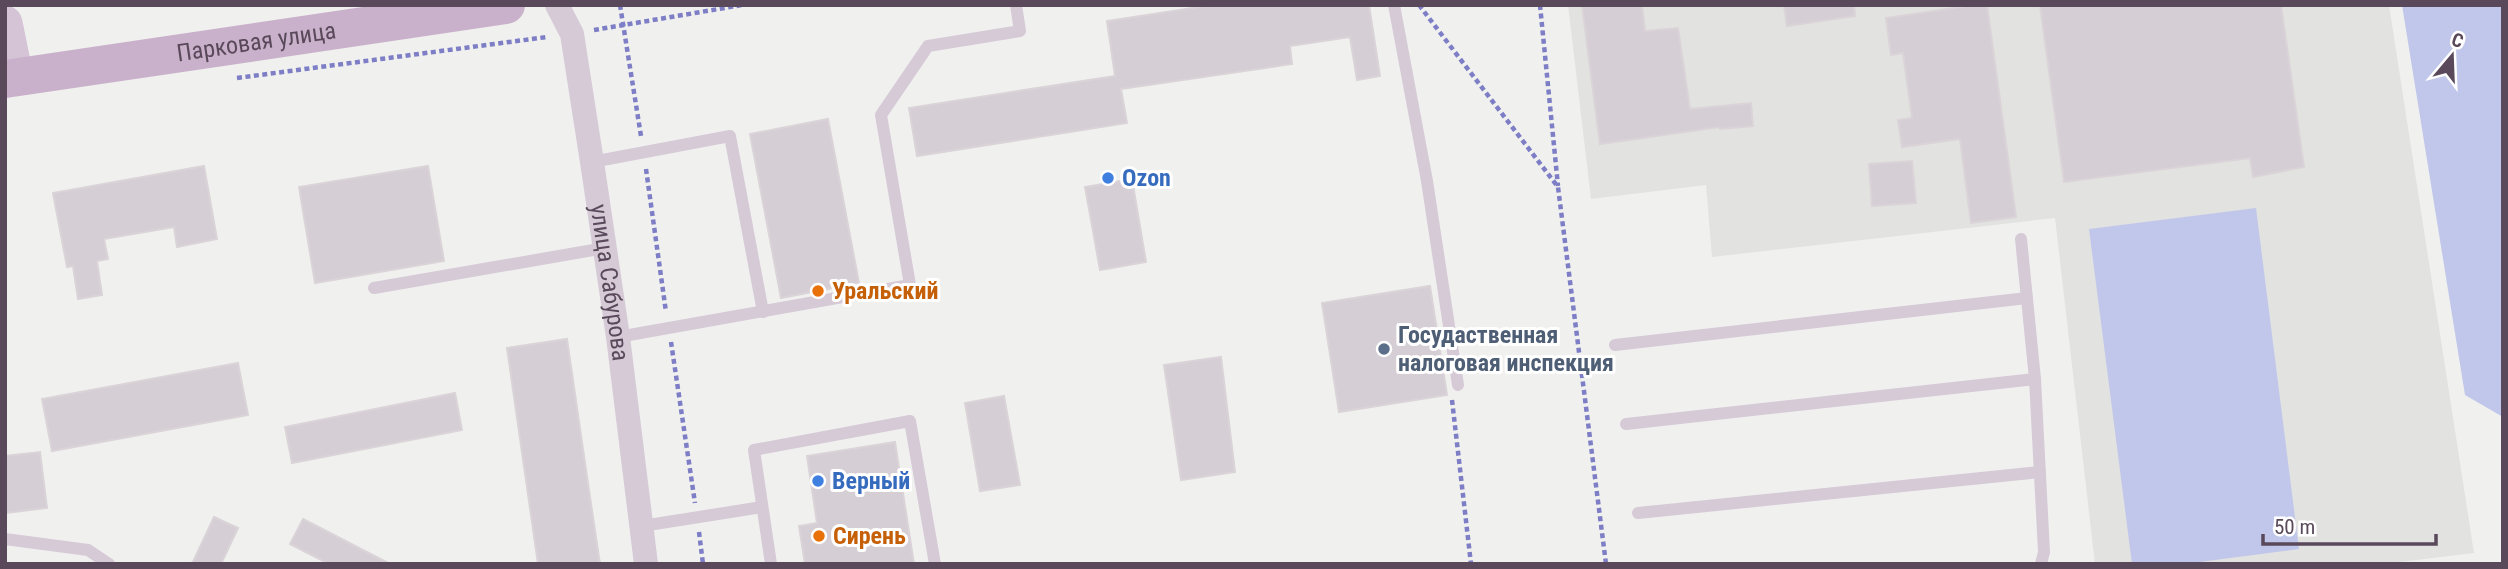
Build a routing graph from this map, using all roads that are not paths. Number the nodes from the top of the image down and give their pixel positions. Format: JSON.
{"nodes":[{"id":1,"x":506,"y":5,"type":"edge"},
{"id":2,"x":557,"y":5,"type":"edge"},
{"id":3,"x":1016,"y":5,"type":"edge"},
{"id":4,"x":1394,"y":5,"type":"edge"},
{"id":5,"x":5,"y":23,"type":"edge"},
{"id":6,"x":10,"y":78,"type":"edge"},
{"id":7,"x":592,"y":162,"type":"junction"},
{"id":8,"x":2021,"y":239,"type":"dead end"},
{"id":9,"x":606,"y":248,"type":"junction"},
{"id":10,"x":374,"y":288,"type":"dead end"},
{"id":11,"x":2027,"y":298,"type":"junction"},
{"id":12,"x":763,"y":312,"type":"junction"},
{"id":13,"x":618,"y":337,"type":"junction"},
{"id":14,"x":1615,"y":345,"type":"dead end"},
{"id":15,"x":2035,"y":379,"type":"junction"},
{"id":16,"x":1458,"y":385,"type":"dead end"},
{"id":17,"x":1626,"y":424,"type":"dead end"},
{"id":18,"x":2040,"y":472,"type":"junction"},
{"id":19,"x":762,"y":507,"type":"junction"},
{"id":20,"x":1638,"y":513,"type":"dead end"},
{"id":21,"x":642,"y":526,"type":"junction"},
{"id":22,"x":5,"y":539,"type":"edge"},
{"id":23,"x":109,"y":564,"type":"edge"},
{"id":24,"x":646,"y":564,"type":"edge"},
{"id":25,"x":771,"y":564,"type":"edge"},
{"id":26,"x":935,"y":564,"type":"edge"},
{"id":27,"x":2041,"y":564,"type":"edge"}],
"edges":[{"from":1,"to":6,"type":"main road","name":"Парковая улица"},
{"from":2,"to":7,"type":"street","name":"улица Сабурова"},
{"from":3,"to":12,"type":"lane"},
{"from":4,"to":16,"type":"lane"},
{"from":5,"to":6,"type":"street"},
{"from":7,"to":9,"type":"street","name":"улица Сабурова"},
{"from":7,"to":12,"type":"lane"},
{"from":8,"to":11,"type":"lane"},
{"from":9,"to":10,"type":"lane"},
{"from":9,"to":13,"type":"street","name":"улица Сабурова"},
{"from":11,"to":14,"type":"lane"},
{"from":11,"to":15,"type":"lane"},
{"from":12,"to":13,"type":"lane"},
{"from":13,"to":21,"type":"street","name":"улица Сабурова"},
{"from":15,"to":17,"type":"lane"},
{"from":15,"to":18,"type":"lane"},
{"from":18,"to":20,"type":"lane"},
{"from":18,"to":27,"type":"lane"},
{"from":19,"to":21,"type":"lane"},
{"from":19,"to":25,"type":"lane"},
{"from":19,"to":26,"type":"lane"},
{"from":21,"to":24,"type":"street","name":"улица Сабурова"},
{"from":22,"to":23,"type":"lane"}]}
